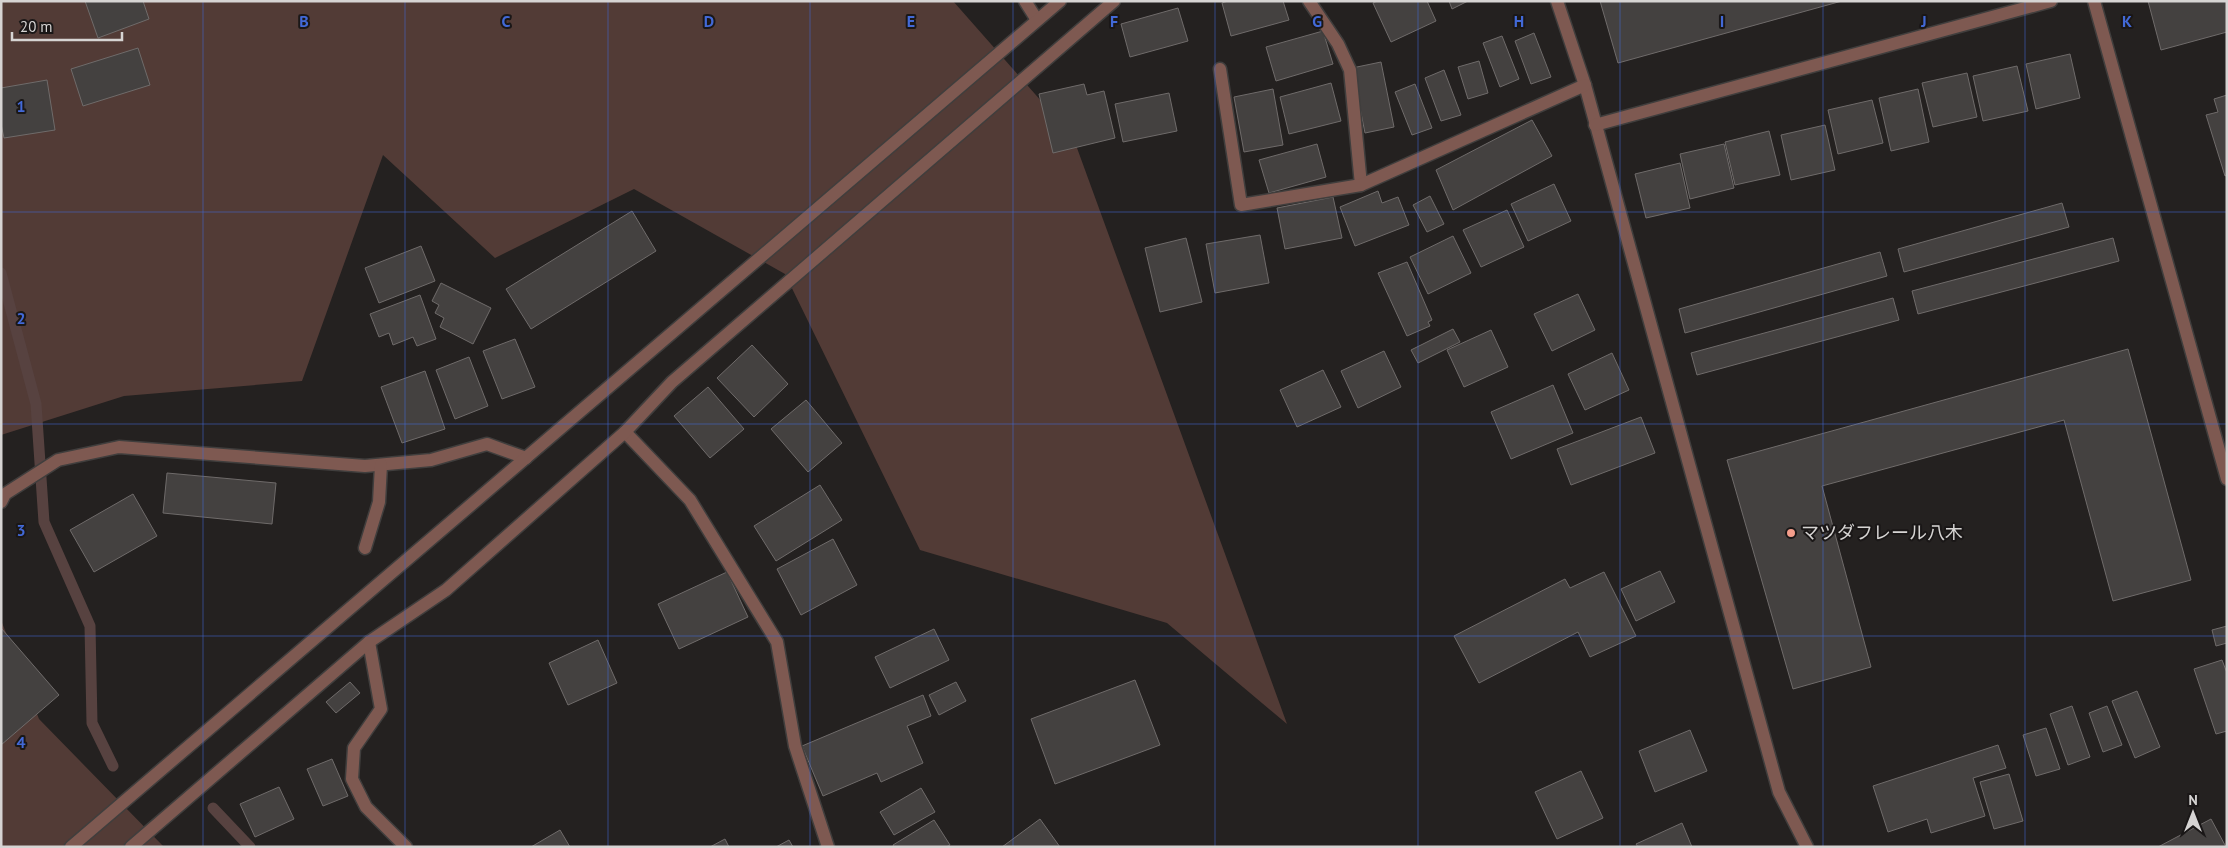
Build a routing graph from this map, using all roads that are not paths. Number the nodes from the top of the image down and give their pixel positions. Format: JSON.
{"nodes":[{"id":1,"x":1025,"y":1,"type":"edge"},
{"id":2,"x":1060,"y":1,"type":"edge"},
{"id":3,"x":1114,"y":1,"type":"edge"},
{"id":4,"x":1309,"y":1,"type":"edge"},
{"id":5,"x":1557,"y":1,"type":"edge"},
{"id":6,"x":2052,"y":1,"type":"edge"},
{"id":7,"x":2094,"y":1,"type":"edge"},
{"id":8,"x":1037,"y":20,"type":"junction"},
{"id":9,"x":1220,"y":69,"type":"dead end"},
{"id":10,"x":1585,"y":85,"type":"junction"},
{"id":11,"x":1595,"y":124,"type":"junction"},
{"id":12,"x":1361,"y":185,"type":"junction"},
{"id":13,"x":625,"y":432,"type":"junction"},
{"id":14,"x":526,"y":458,"type":"junction"},
{"id":15,"x":381,"y":465,"type":"junction"},
{"id":16,"x":2227,"y":479,"type":"edge"},
{"id":17,"x":1,"y":502,"type":"edge"},
{"id":18,"x":365,"y":548,"type":"dead end"},
{"id":19,"x":369,"y":642,"type":"junction"},
{"id":20,"x":71,"y":847,"type":"edge"},
{"id":21,"x":131,"y":847,"type":"edge"},
{"id":22,"x":406,"y":847,"type":"edge"},
{"id":23,"x":828,"y":847,"type":"edge"},
{"id":24,"x":1807,"y":847,"type":"edge"}],
"edges":[{"from":1,"to":8,"type":"street"},
{"from":2,"to":8,"type":"street"},
{"from":3,"to":13,"type":"street"},
{"from":4,"to":12,"type":"street"},
{"from":5,"to":10,"type":"street"},
{"from":6,"to":11,"type":"street"},
{"from":7,"to":16,"type":"street"},
{"from":8,"to":14,"type":"street"},
{"from":9,"to":12,"type":"street"},
{"from":10,"to":11,"type":"street"},
{"from":10,"to":12,"type":"street"},
{"from":11,"to":24,"type":"street"},
{"from":13,"to":19,"type":"street"},
{"from":13,"to":23,"type":"street"},
{"from":14,"to":15,"type":"street"},
{"from":14,"to":20,"type":"street"},
{"from":15,"to":17,"type":"street"},
{"from":15,"to":18,"type":"street"},
{"from":19,"to":21,"type":"street"},
{"from":19,"to":22,"type":"street"}]}
